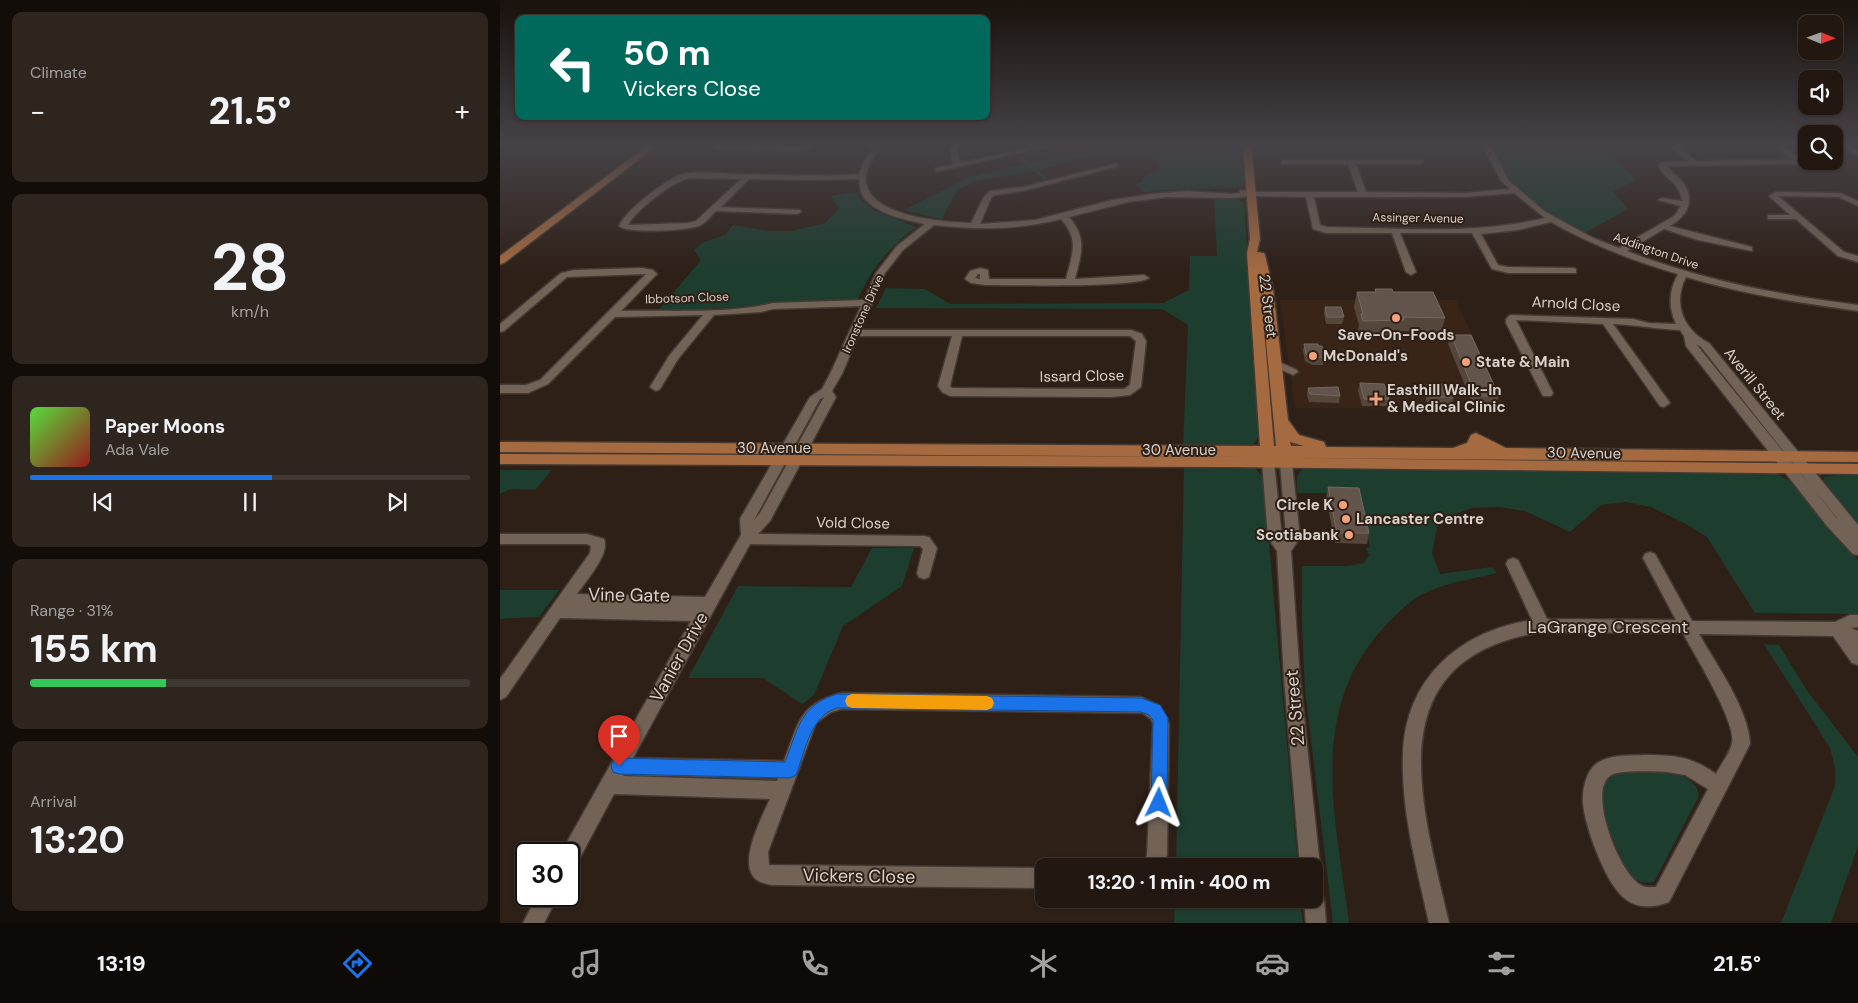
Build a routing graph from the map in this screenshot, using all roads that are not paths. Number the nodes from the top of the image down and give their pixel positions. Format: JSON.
{"nodes":[{"id":1,"x":584,"y":187,"type":"edge"},
{"id":2,"x":598,"y":187,"type":"edge"},
{"id":3,"x":666,"y":187,"type":"edge"},
{"id":4,"x":737,"y":187,"type":"edge"},
{"id":5,"x":863,"y":187,"type":"edge"},
{"id":6,"x":1029,"y":187,"type":"edge"},
{"id":7,"x":1250,"y":187,"type":"edge"},
{"id":8,"x":1355,"y":187,"type":"edge"},
{"id":9,"x":1512,"y":187,"type":"edge"},
{"id":10,"x":1682,"y":187,"type":"edge"},
{"id":11,"x":1515,"y":191,"type":"junction"},
{"id":12,"x":1250,"y":194,"type":"junction"},
{"id":13,"x":1309,"y":194,"type":"junction"},
{"id":14,"x":1358,"y":195,"type":"junction"},
{"id":15,"x":1662,"y":200,"type":"dead end"},
{"id":16,"x":1686,"y":204,"type":"junction"},
{"id":17,"x":1858,"y":204,"type":"edge"},
{"id":18,"x":715,"y":208,"type":"junction"},
{"id":19,"x":797,"y":212,"type":"dead end"},
{"id":20,"x":1063,"y":216,"type":"junction"},
{"id":21,"x":1771,"y":217,"type":"dead end"},
{"id":22,"x":1797,"y":217,"type":"junction"},
{"id":23,"x":1552,"y":219,"type":"junction"},
{"id":24,"x":931,"y":223,"type":"junction"},
{"id":25,"x":974,"y":226,"type":"junction"},
{"id":26,"x":1663,"y":226,"type":"junction"},
{"id":27,"x":1395,"y":230,"type":"junction"},
{"id":28,"x":1475,"y":231,"type":"junction"},
{"id":29,"x":515,"y":237,"type":"dead end"},
{"id":30,"x":1255,"y":239,"type":"junction"},
{"id":31,"x":1749,"y":249,"type":"dead end"},
{"id":32,"x":1618,"y":252,"type":"junction"},
{"id":33,"x":1858,"y":259,"type":"edge"},
{"id":34,"x":500,"y":261,"type":"edge"},
{"id":35,"x":1573,"y":271,"type":"dead end"},
{"id":36,"x":1411,"y":272,"type":"dead end"},
{"id":37,"x":1682,"y":274,"type":"junction"},
{"id":38,"x":1144,"y":278,"type":"dead end"},
{"id":39,"x":984,"y":281,"type":"dead end"},
{"id":40,"x":1070,"y":281,"type":"junction"},
{"id":41,"x":866,"y":306,"type":"junction"},
{"id":42,"x":1858,"y":308,"type":"edge"},
{"id":43,"x":711,"y":312,"type":"junction"},
{"id":44,"x":614,"y":314,"type":"junction"},
{"id":45,"x":1606,"y":321,"type":"junction"},
{"id":46,"x":1684,"y":327,"type":"junction"},
{"id":47,"x":500,"y":329,"type":"edge"},
{"id":48,"x":958,"y":332,"type":"junction"},
{"id":49,"x":855,"y":334,"type":"junction"},
{"id":50,"x":656,"y":387,"type":"dead end"},
{"id":51,"x":500,"y":389,"type":"edge"},
{"id":52,"x":1547,"y":394,"type":"dead end"},
{"id":53,"x":1664,"y":403,"type":"dead end"},
{"id":54,"x":1280,"y":418,"type":"junction"},
{"id":55,"x":500,"y":447,"type":"edge"},
{"id":56,"x":1355,"y":453,"type":"junction"},
{"id":57,"x":791,"y":454,"type":"junction"},
{"id":58,"x":1267,"y":457,"type":"junction"},
{"id":59,"x":1285,"y":457,"type":"junction"},
{"id":60,"x":1858,"y":457,"type":"edge"},
{"id":61,"x":500,"y":459,"type":"edge"},
{"id":62,"x":1792,"y":463,"type":"junction"},
{"id":63,"x":1858,"y":470,"type":"edge"},
{"id":64,"x":1858,"y":535,"type":"edge"},
{"id":65,"x":747,"y":537,"type":"junction"},
{"id":66,"x":500,"y":539,"type":"edge"},
{"id":67,"x":1284,"y":550,"type":"junction"},
{"id":68,"x":1858,"y":550,"type":"edge"},
{"id":69,"x":1650,"y":558,"type":"dead end"},
{"id":70,"x":1512,"y":564,"type":"dead end"},
{"id":71,"x":924,"y":573,"type":"dead end"},
{"id":72,"x":560,"y":606,"type":"junction"},
{"id":73,"x":706,"y":609,"type":"junction"},
{"id":74,"x":1858,"y":621,"type":"edge"},
{"id":75,"x":1542,"y":625,"type":"junction"},
{"id":76,"x":1688,"y":626,"type":"junction"},
{"id":77,"x":1838,"y":629,"type":"junction"},
{"id":78,"x":1858,"y":638,"type":"edge"},
{"id":79,"x":1858,"y":658,"type":"edge"},
{"id":80,"x":505,"y":678,"type":"edge"},
{"id":81,"x":500,"y":692,"type":"edge"},
{"id":82,"x":619,"y":766,"type":"junction"},
{"id":83,"x":704,"y":768,"type":"junction"},
{"id":84,"x":790,"y":770,"type":"junction"},
{"id":85,"x":609,"y":785,"type":"junction"},
{"id":86,"x":1718,"y":786,"type":"junction"},
{"id":87,"x":694,"y":788,"type":"junction"},
{"id":88,"x":782,"y":790,"type":"junction"},
{"id":89,"x":578,"y":842,"type":"edge"},
{"id":90,"x":1156,"y":858,"type":"edge"},
{"id":91,"x":1309,"y":858,"type":"edge"},
{"id":92,"x":1035,"y":878,"type":"edge"},
{"id":93,"x":542,"y":907,"type":"edge"},
{"id":94,"x":1315,"y":908,"type":"edge"},
{"id":95,"x":533,"y":923,"type":"edge"},
{"id":96,"x":1316,"y":923,"type":"edge"},
{"id":97,"x":1439,"y":923,"type":"edge"}],
"edges":[{"from":1,"to":29,"type":"main road"},
{"from":2,"to":34,"type":"main road"},
{"from":3,"to":18,"type":"street"},
{"from":4,"to":18,"type":"street"},
{"from":5,"to":24,"type":"street"},
{"from":6,"to":25,"type":"street"},
{"from":7,"to":12,"type":"main road","name":"22 Street"},
{"from":8,"to":14,"type":"street"},
{"from":9,"to":11,"type":"street","name":"Addington Drive"},
{"from":10,"to":16,"type":"street"},
{"from":11,"to":14,"type":"street"},
{"from":11,"to":23,"type":"street","name":"Addington Drive"},
{"from":12,"to":13,"type":"street"},
{"from":12,"to":20,"type":"street"},
{"from":12,"to":30,"type":"main road","name":"22 Street"},
{"from":13,"to":14,"type":"street"},
{"from":13,"to":27,"type":"street","name":"Assinger Avenue"},
{"from":15,"to":16,"type":"street"},
{"from":16,"to":26,"type":"street"},
{"from":17,"to":22,"type":"street"},
{"from":18,"to":19,"type":"street"},
{"from":20,"to":25,"type":"street"},
{"from":20,"to":40,"type":"street"},
{"from":21,"to":22,"type":"street"},
{"from":22,"to":33,"type":"street"},
{"from":23,"to":28,"type":"street","name":"Assinger Avenue"},
{"from":23,"to":32,"type":"street","name":"Addington Drive"},
{"from":24,"to":25,"type":"street"},
{"from":24,"to":41,"type":"street","name":"Ironstone Drive"},
{"from":26,"to":31,"type":"street"},
{"from":26,"to":32,"type":"street"},
{"from":27,"to":28,"type":"street","name":"Assinger Avenue"},
{"from":27,"to":36,"type":"street"},
{"from":28,"to":35,"type":"street"},
{"from":30,"to":54,"type":"main road","name":"22 Street"},
{"from":30,"to":58,"type":"main road","name":"22 Street"},
{"from":32,"to":37,"type":"street","name":"Addington Drive"},
{"from":37,"to":42,"type":"street","name":"Addington Drive"},
{"from":37,"to":46,"type":"street","name":"Averill Street"},
{"from":38,"to":40,"type":"street"},
{"from":39,"to":40,"type":"street"},
{"from":41,"to":43,"type":"street","name":"Ibbotson Close"},
{"from":41,"to":49,"type":"street","name":"Ironstone Drive"},
{"from":43,"to":44,"type":"street","name":"Ibbotson Close"},
{"from":43,"to":50,"type":"street"},
{"from":44,"to":47,"type":"street","name":"Ibbotson Close"},
{"from":44,"to":51,"type":"street","name":"Ibbotson Close"},
{"from":45,"to":46,"type":"street","name":"Arnold Close"},
{"from":45,"to":52,"type":"street","name":"Arnold Close"},
{"from":45,"to":53,"type":"street"},
{"from":46,"to":62,"type":"street","name":"Averill Street"},
{"from":48,"to":48,"type":"street","name":"Issard Close"},
{"from":48,"to":49,"type":"street","name":"Issard Close"},
{"from":49,"to":57,"type":"street","name":"Ironstone Drive"},
{"from":54,"to":56,"type":"main road"},
{"from":54,"to":59,"type":"main road","name":"22 Street"},
{"from":55,"to":57,"type":"main road","name":"30 Avenue"},
{"from":56,"to":59,"type":"main road","name":"30 Avenue"},
{"from":56,"to":62,"type":"main road","name":"30 Avenue"},
{"from":57,"to":58,"type":"main road","name":"30 Avenue"},
{"from":57,"to":61,"type":"main road","name":"30 Avenue"},
{"from":57,"to":65,"type":"street","name":"Vanier Drive"},
{"from":58,"to":59,"type":"main road","name":"30 Avenue"},
{"from":58,"to":67,"type":"street","name":"22 Street"},
{"from":59,"to":62,"type":"main road","name":"30 Avenue"},
{"from":59,"to":67,"type":"street","name":"22 Street"},
{"from":60,"to":62,"type":"main road","name":"30 Avenue"},
{"from":62,"to":63,"type":"main road","name":"30 Avenue"},
{"from":62,"to":64,"type":"street"},
{"from":62,"to":68,"type":"street"},
{"from":65,"to":71,"type":"street","name":"Vold Close"},
{"from":65,"to":73,"type":"street","name":"Vanier Drive"},
{"from":66,"to":72,"type":"street"},
{"from":67,"to":91,"type":"street","name":"22 Street"},
{"from":69,"to":76,"type":"street"},
{"from":70,"to":75,"type":"street"},
{"from":72,"to":73,"type":"street","name":"Vine Gate"},
{"from":72,"to":80,"type":"street"},
{"from":73,"to":82,"type":"street","name":"Vanier Drive"},
{"from":74,"to":77,"type":"street","name":"LaGrange Crescent"},
{"from":75,"to":76,"type":"street","name":"LaGrange Crescent"},
{"from":75,"to":97,"type":"street","name":"LaGrange Crescent"},
{"from":76,"to":77,"type":"street","name":"LaGrange Crescent"},
{"from":76,"to":86,"type":"street"},
{"from":77,"to":78,"type":"street","name":"LaGrange Crescent"},
{"from":77,"to":79,"type":"street"},
{"from":80,"to":81,"type":"street"},
{"from":82,"to":83,"type":"street"},
{"from":82,"to":85,"type":"street","name":"Vanier Drive"},
{"from":83,"to":84,"type":"street"},
{"from":83,"to":87,"type":"street"},
{"from":84,"to":88,"type":"street","name":"Vickers Close"},
{"from":84,"to":90,"type":"street","name":"Vickers Close"},
{"from":85,"to":87,"type":"street"},
{"from":85,"to":89,"type":"street","name":"Vanier Drive"},
{"from":86,"to":86,"type":"street"},
{"from":87,"to":88,"type":"street"},
{"from":88,"to":92,"type":"street","name":"Vickers Close"},
{"from":93,"to":95,"type":"street"},
{"from":94,"to":96,"type":"street"}]}
